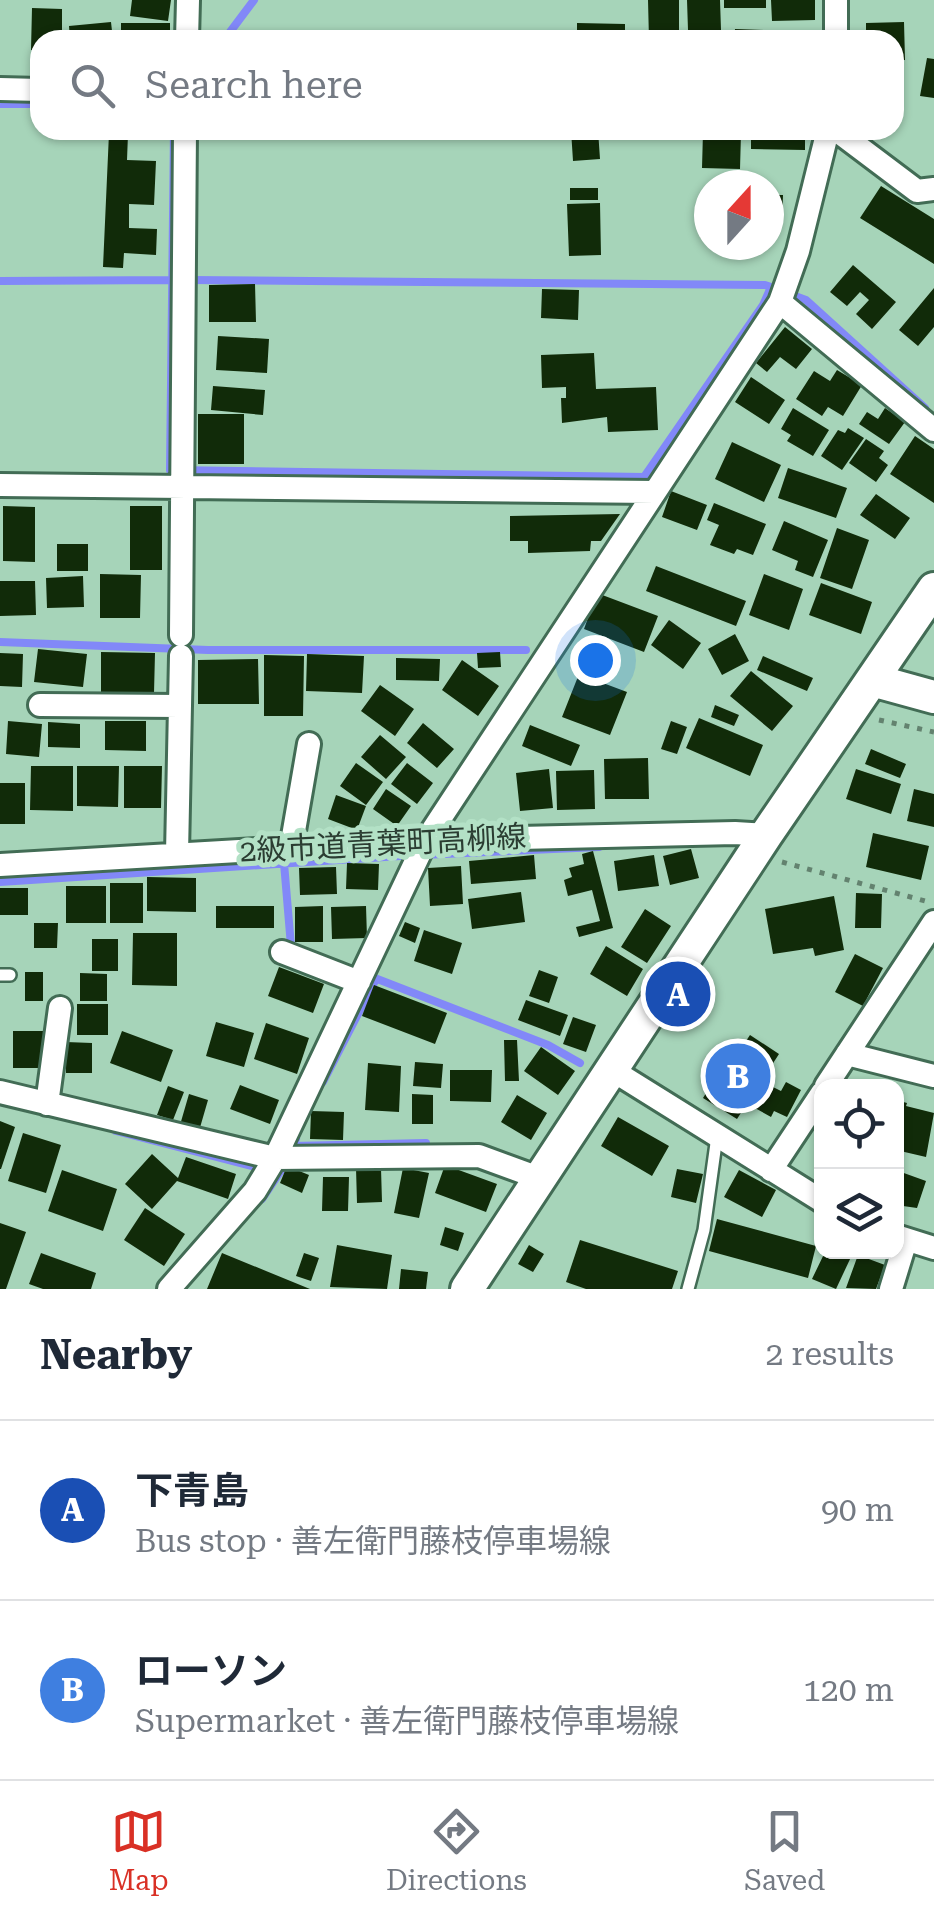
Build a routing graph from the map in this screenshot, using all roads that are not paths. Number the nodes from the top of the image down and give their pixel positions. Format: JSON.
{"nodes":[{"id":1,"x":188,"y":0,"type":"edge"},
{"id":2,"x":836,"y":0,"type":"edge"},
{"id":3,"x":187,"y":30,"type":"edge"},
{"id":4,"x":836,"y":30,"type":"edge"},
{"id":5,"x":0,"y":89,"type":"edge"},
{"id":6,"x":30,"y":90,"type":"edge"},
{"id":7,"x":185,"y":140,"type":"edge"},
{"id":8,"x":826,"y":140,"type":"edge"},
{"id":9,"x":850,"y":140,"type":"edge"},
{"id":10,"x":934,"y":189,"type":"edge"},
{"id":11,"x":780,"y":302,"type":"junction"},
{"id":12,"x":934,"y":430,"type":"edge"},
{"id":13,"x":184,"y":484,"type":"junction"},
{"id":14,"x":0,"y":485,"type":"edge"},
{"id":15,"x":655,"y":492,"type":"junction"},
{"id":16,"x":934,"y":589,"type":"edge"},
{"id":17,"x":872,"y":680,"type":"junction"},
{"id":18,"x":934,"y":697,"type":"edge"},
{"id":19,"x":40,"y":705,"type":"dead end"},
{"id":20,"x":180,"y":706,"type":"junction"},
{"id":21,"x":309,"y":744,"type":"dead end"},
{"id":22,"x":426,"y":840,"type":"junction"},
{"id":23,"x":290,"y":848,"type":"junction"},
{"id":24,"x":772,"y":848,"type":"junction"},
{"id":25,"x":177,"y":854,"type":"junction"},
{"id":26,"x":0,"y":865,"type":"edge"},
{"id":27,"x":934,"y":922,"type":"edge"},
{"id":28,"x":282,"y":952,"type":"dead end"},
{"id":29,"x":359,"y":982,"type":"junction"},
{"id":30,"x":60,"y":1008,"type":"dead end"},
{"id":31,"x":847,"y":1054,"type":"junction"},
{"id":32,"x":612,"y":1070,"type":"junction"},
{"id":33,"x":934,"y":1076,"type":"edge"},
{"id":34,"x":831,"y":1079,"type":"edge"},
{"id":35,"x":0,"y":1092,"type":"edge"},
{"id":36,"x":47,"y":1104,"type":"junction"},
{"id":37,"x":814,"y":1105,"type":"edge"},
{"id":38,"x":717,"y":1136,"type":"junction"},
{"id":39,"x":275,"y":1158,"type":"junction"},
{"id":40,"x":771,"y":1170,"type":"junction"},
{"id":41,"x":539,"y":1178,"type":"junction"},
{"id":42,"x":814,"y":1196,"type":"edge"},
{"id":43,"x":904,"y":1239,"type":"edge"},
{"id":44,"x":934,"y":1248,"type":"edge"},
{"id":45,"x":897,"y":1259,"type":"edge"},
{"id":46,"x":169,"y":1289,"type":"edge"},
{"id":47,"x":466,"y":1289,"type":"edge"},
{"id":48,"x":688,"y":1289,"type":"edge"},
{"id":49,"x":891,"y":1289,"type":"edge"}],
"edges":[{"from":1,"to":3,"type":"street"},
{"from":2,"to":4,"type":"street"},
{"from":5,"to":6,"type":"street"},
{"from":7,"to":13,"type":"street"},
{"from":8,"to":11,"type":"street"},
{"from":9,"to":10,"type":"street"},
{"from":11,"to":12,"type":"street"},
{"from":11,"to":15,"type":"street"},
{"from":13,"to":14,"type":"street"},
{"from":13,"to":15,"type":"street"},
{"from":13,"to":20,"type":"street"},
{"from":15,"to":22,"type":"street"},
{"from":16,"to":17,"type":"main road"},
{"from":17,"to":18,"type":"main road"},
{"from":17,"to":24,"type":"main road"},
{"from":19,"to":20,"type":"street"},
{"from":20,"to":25,"type":"street"},
{"from":21,"to":23,"type":"street"},
{"from":22,"to":23,"type":"street","name":"2級市道青葉町高柳線"},
{"from":22,"to":24,"type":"street","name":"2級市道青葉町高柳線"},
{"from":22,"to":29,"type":"street"},
{"from":23,"to":25,"type":"street","name":"2級市道青葉町高柳線"},
{"from":24,"to":32,"type":"main road"},
{"from":25,"to":26,"type":"street","name":"2級市道青葉町高柳線"},
{"from":27,"to":31,"type":"street"},
{"from":28,"to":29,"type":"street"},
{"from":29,"to":39,"type":"street"},
{"from":30,"to":36,"type":"street"},
{"from":31,"to":33,"type":"street"},
{"from":31,"to":34,"type":"street"},
{"from":32,"to":38,"type":"street"},
{"from":32,"to":41,"type":"main road"},
{"from":35,"to":36,"type":"street"},
{"from":36,"to":39,"type":"street"},
{"from":37,"to":40,"type":"street"},
{"from":38,"to":40,"type":"street"},
{"from":38,"to":48,"type":"lane"},
{"from":39,"to":41,"type":"street"},
{"from":39,"to":46,"type":"street"},
{"from":40,"to":42,"type":"street"},
{"from":41,"to":47,"type":"main road"},
{"from":43,"to":44,"type":"street"},
{"from":45,"to":49,"type":"street"}]}
